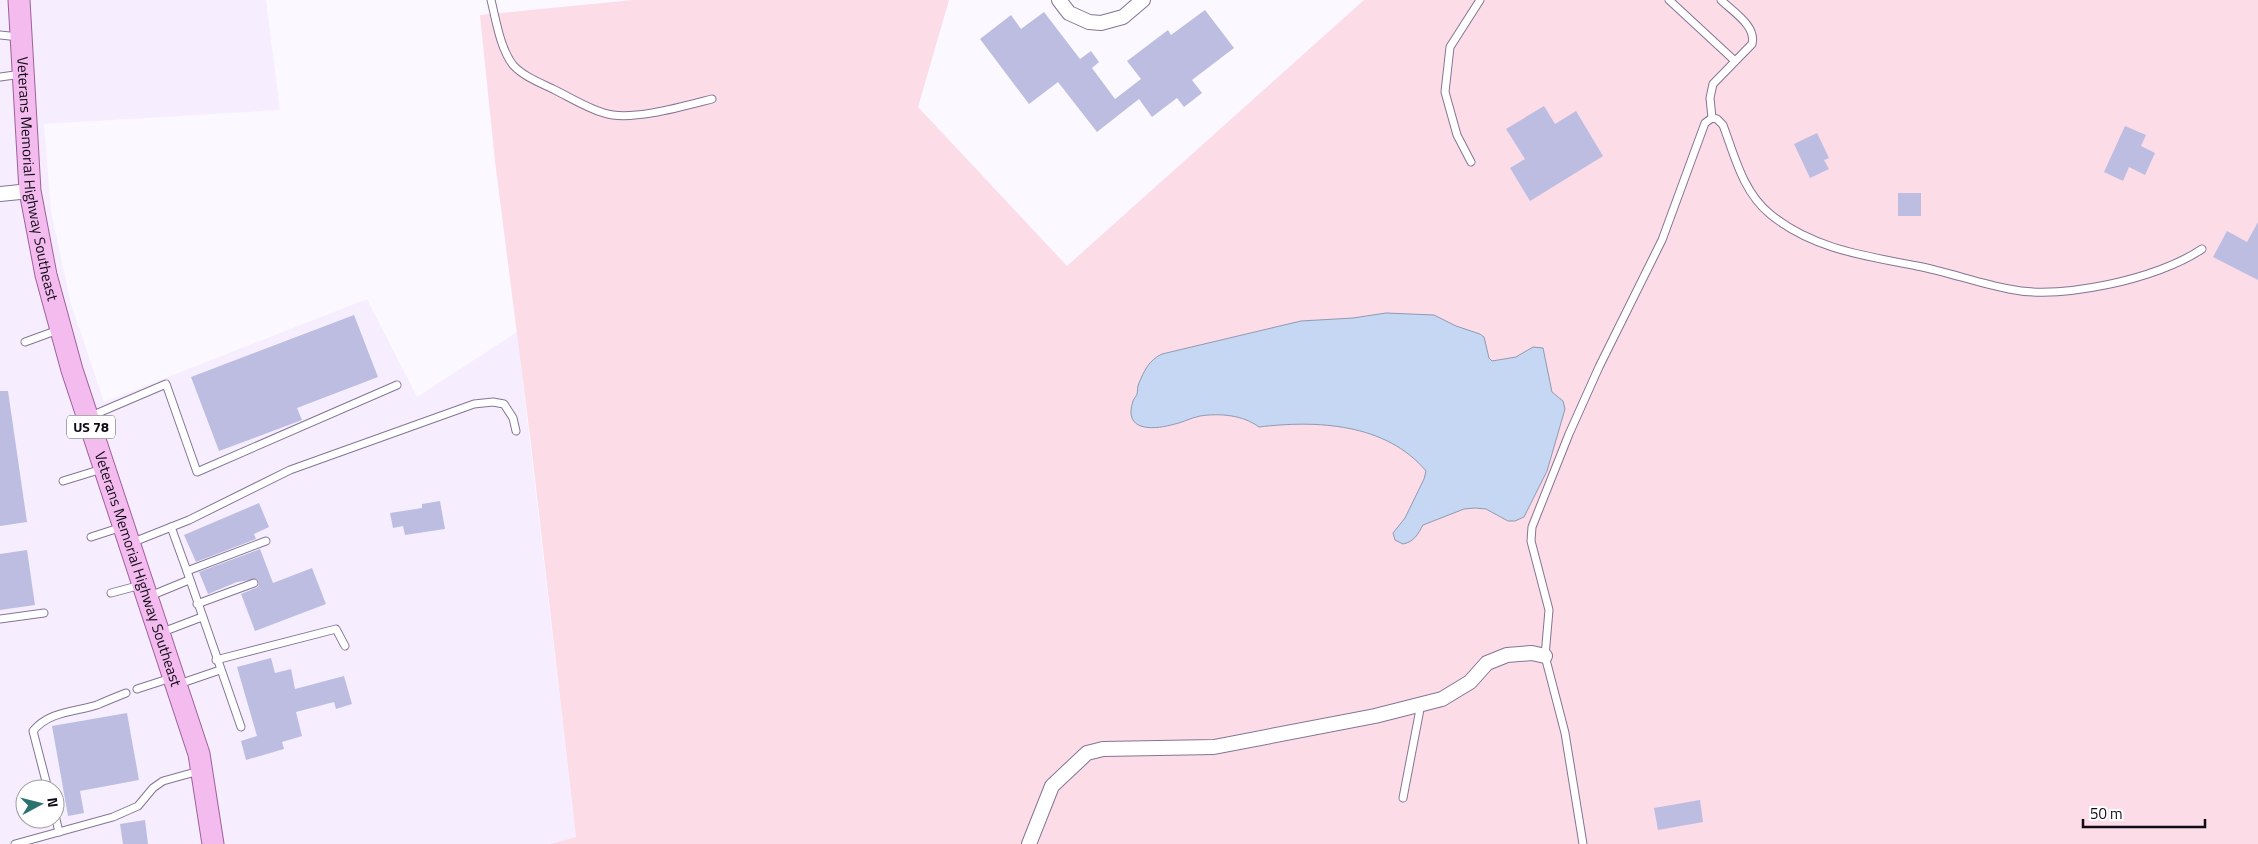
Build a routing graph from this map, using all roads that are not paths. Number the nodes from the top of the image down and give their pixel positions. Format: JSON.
{"nodes":[{"id":1,"x":19,"y":0,"type":"edge"},
{"id":2,"x":491,"y":0,"type":"edge"},
{"id":3,"x":1059,"y":0,"type":"edge"},
{"id":4,"x":1143,"y":0,"type":"edge"},
{"id":5,"x":1480,"y":0,"type":"edge"},
{"id":6,"x":1669,"y":0,"type":"edge"},
{"id":7,"x":1721,"y":0,"type":"edge"},
{"id":8,"x":10,"y":36,"type":"edge"},
{"id":9,"x":1735,"y":61,"type":"junction"},
{"id":10,"x":22,"y":74,"type":"junction"},
{"id":11,"x":0,"y":77,"type":"edge"},
{"id":12,"x":712,"y":99,"type":"dead end"},
{"id":13,"x":1712,"y":118,"type":"junction"},
{"id":14,"x":1471,"y":162,"type":"dead end"},
{"id":15,"x":30,"y":190,"type":"junction"},
{"id":16,"x":0,"y":194,"type":"edge"},
{"id":17,"x":2202,"y":250,"type":"dead end"},
{"id":18,"x":61,"y":329,"type":"junction"},
{"id":19,"x":25,"y":342,"type":"dead end"},
{"id":20,"x":397,"y":385,"type":"dead end"},
{"id":21,"x":88,"y":417,"type":"junction"},
{"id":22,"x":516,"y":431,"type":"dead end"},
{"id":23,"x":105,"y":468,"type":"junction"},
{"id":24,"x":63,"y":481,"type":"dead end"},
{"id":25,"x":171,"y":527,"type":"junction"},
{"id":26,"x":128,"y":535,"type":"junction"},
{"id":27,"x":91,"y":537,"type":"dead end"},
{"id":28,"x":266,"y":541,"type":"dead end"},
{"id":29,"x":187,"y":572,"type":"junction"},
{"id":30,"x":189,"y":580,"type":"junction"},
{"id":31,"x":254,"y":583,"type":"dead end"},
{"id":32,"x":146,"y":591,"type":"junction"},
{"id":33,"x":111,"y":593,"type":"dead end"},
{"id":34,"x":197,"y":604,"type":"junction"},
{"id":35,"x":44,"y":613,"type":"dead end"},
{"id":36,"x":202,"y":617,"type":"junction"},
{"id":37,"x":0,"y":619,"type":"edge"},
{"id":38,"x":160,"y":633,"type":"junction"},
{"id":39,"x":345,"y":646,"type":"dead end"},
{"id":40,"x":1545,"y":656,"type":"junction"},
{"id":41,"x":216,"y":660,"type":"junction"},
{"id":42,"x":220,"y":670,"type":"junction"},
{"id":43,"x":175,"y":681,"type":"junction"},
{"id":44,"x":137,"y":689,"type":"dead end"},
{"id":45,"x":126,"y":692,"type":"dead end"},
{"id":46,"x":1421,"y":704,"type":"junction"},
{"id":47,"x":241,"y":727,"type":"dead end"},
{"id":48,"x":202,"y":770,"type":"junction"},
{"id":49,"x":45,"y":779,"type":"edge"},
{"id":50,"x":1403,"y":798,"type":"dead end"},
{"id":51,"x":59,"y":829,"type":"edge"},
{"id":52,"x":60,"y":832,"type":"junction"},
{"id":53,"x":14,"y":844,"type":"edge"},
{"id":54,"x":213,"y":844,"type":"edge"},
{"id":55,"x":1029,"y":844,"type":"edge"},
{"id":56,"x":1583,"y":844,"type":"edge"}],
"edges":[{"from":1,"to":8,"type":"main road","name":"Veterans Memorial Highway Southeast","number":"US 78"},
{"from":2,"to":12,"type":"lane"},
{"from":3,"to":4,"type":"street"},
{"from":5,"to":14,"type":"lane"},
{"from":6,"to":9,"type":"lane"},
{"from":7,"to":9,"type":"lane"},
{"from":8,"to":10,"type":"main road","name":"Veterans Memorial Highway Southeast","number":"US 78"},
{"from":9,"to":13,"type":"lane"},
{"from":10,"to":11,"type":"lane"},
{"from":10,"to":15,"type":"main road","name":"Veterans Memorial Highway Southeast","number":"US 78"},
{"from":13,"to":17,"type":"lane"},
{"from":13,"to":40,"type":"lane"},
{"from":15,"to":16,"type":"street"},
{"from":15,"to":18,"type":"main road","name":"Veterans Memorial Highway Southeast","number":"US 78"},
{"from":18,"to":19,"type":"lane"},
{"from":18,"to":21,"type":"main road","name":"Veterans Memorial Highway Southeast","number":"US 78"},
{"from":20,"to":21,"type":"lane"},
{"from":21,"to":23,"type":"main road","name":"Veterans Memorial Highway Southeast","number":"US 78"},
{"from":22,"to":25,"type":"lane"},
{"from":23,"to":24,"type":"lane"},
{"from":23,"to":26,"type":"main road","name":"Veterans Memorial Highway Southeast","number":"US 78"},
{"from":25,"to":26,"type":"lane"},
{"from":25,"to":29,"type":"lane"},
{"from":26,"to":27,"type":"lane"},
{"from":26,"to":32,"type":"main road","name":"Veterans Memorial Highway Southeast","number":"US 78"},
{"from":28,"to":29,"type":"lane"},
{"from":29,"to":30,"type":"lane"},
{"from":30,"to":32,"type":"lane"},
{"from":30,"to":34,"type":"lane"},
{"from":31,"to":34,"type":"lane"},
{"from":32,"to":33,"type":"lane"},
{"from":32,"to":38,"type":"main road","name":"Veterans Memorial Highway Southeast","number":"US 78"},
{"from":34,"to":36,"type":"lane"},
{"from":35,"to":37,"type":"lane"},
{"from":36,"to":38,"type":"lane"},
{"from":36,"to":41,"type":"lane"},
{"from":38,"to":43,"type":"main road","name":"Veterans Memorial Highway Southeast","number":"US 78"},
{"from":39,"to":41,"type":"lane"},
{"from":40,"to":46,"type":"street"},
{"from":40,"to":56,"type":"lane"},
{"from":41,"to":42,"type":"lane"},
{"from":42,"to":43,"type":"lane"},
{"from":42,"to":47,"type":"lane"},
{"from":43,"to":44,"type":"lane"},
{"from":43,"to":48,"type":"main road","name":"Veterans Memorial Highway Southeast","number":"US 78"},
{"from":45,"to":49,"type":"lane"},
{"from":46,"to":50,"type":"lane"},
{"from":46,"to":55,"type":"street"},
{"from":48,"to":52,"type":"lane"},
{"from":48,"to":54,"type":"main road","name":"Veterans Memorial Highway Southeast","number":"US 78"},
{"from":51,"to":52,"type":"lane"},
{"from":52,"to":53,"type":"lane"}]}
